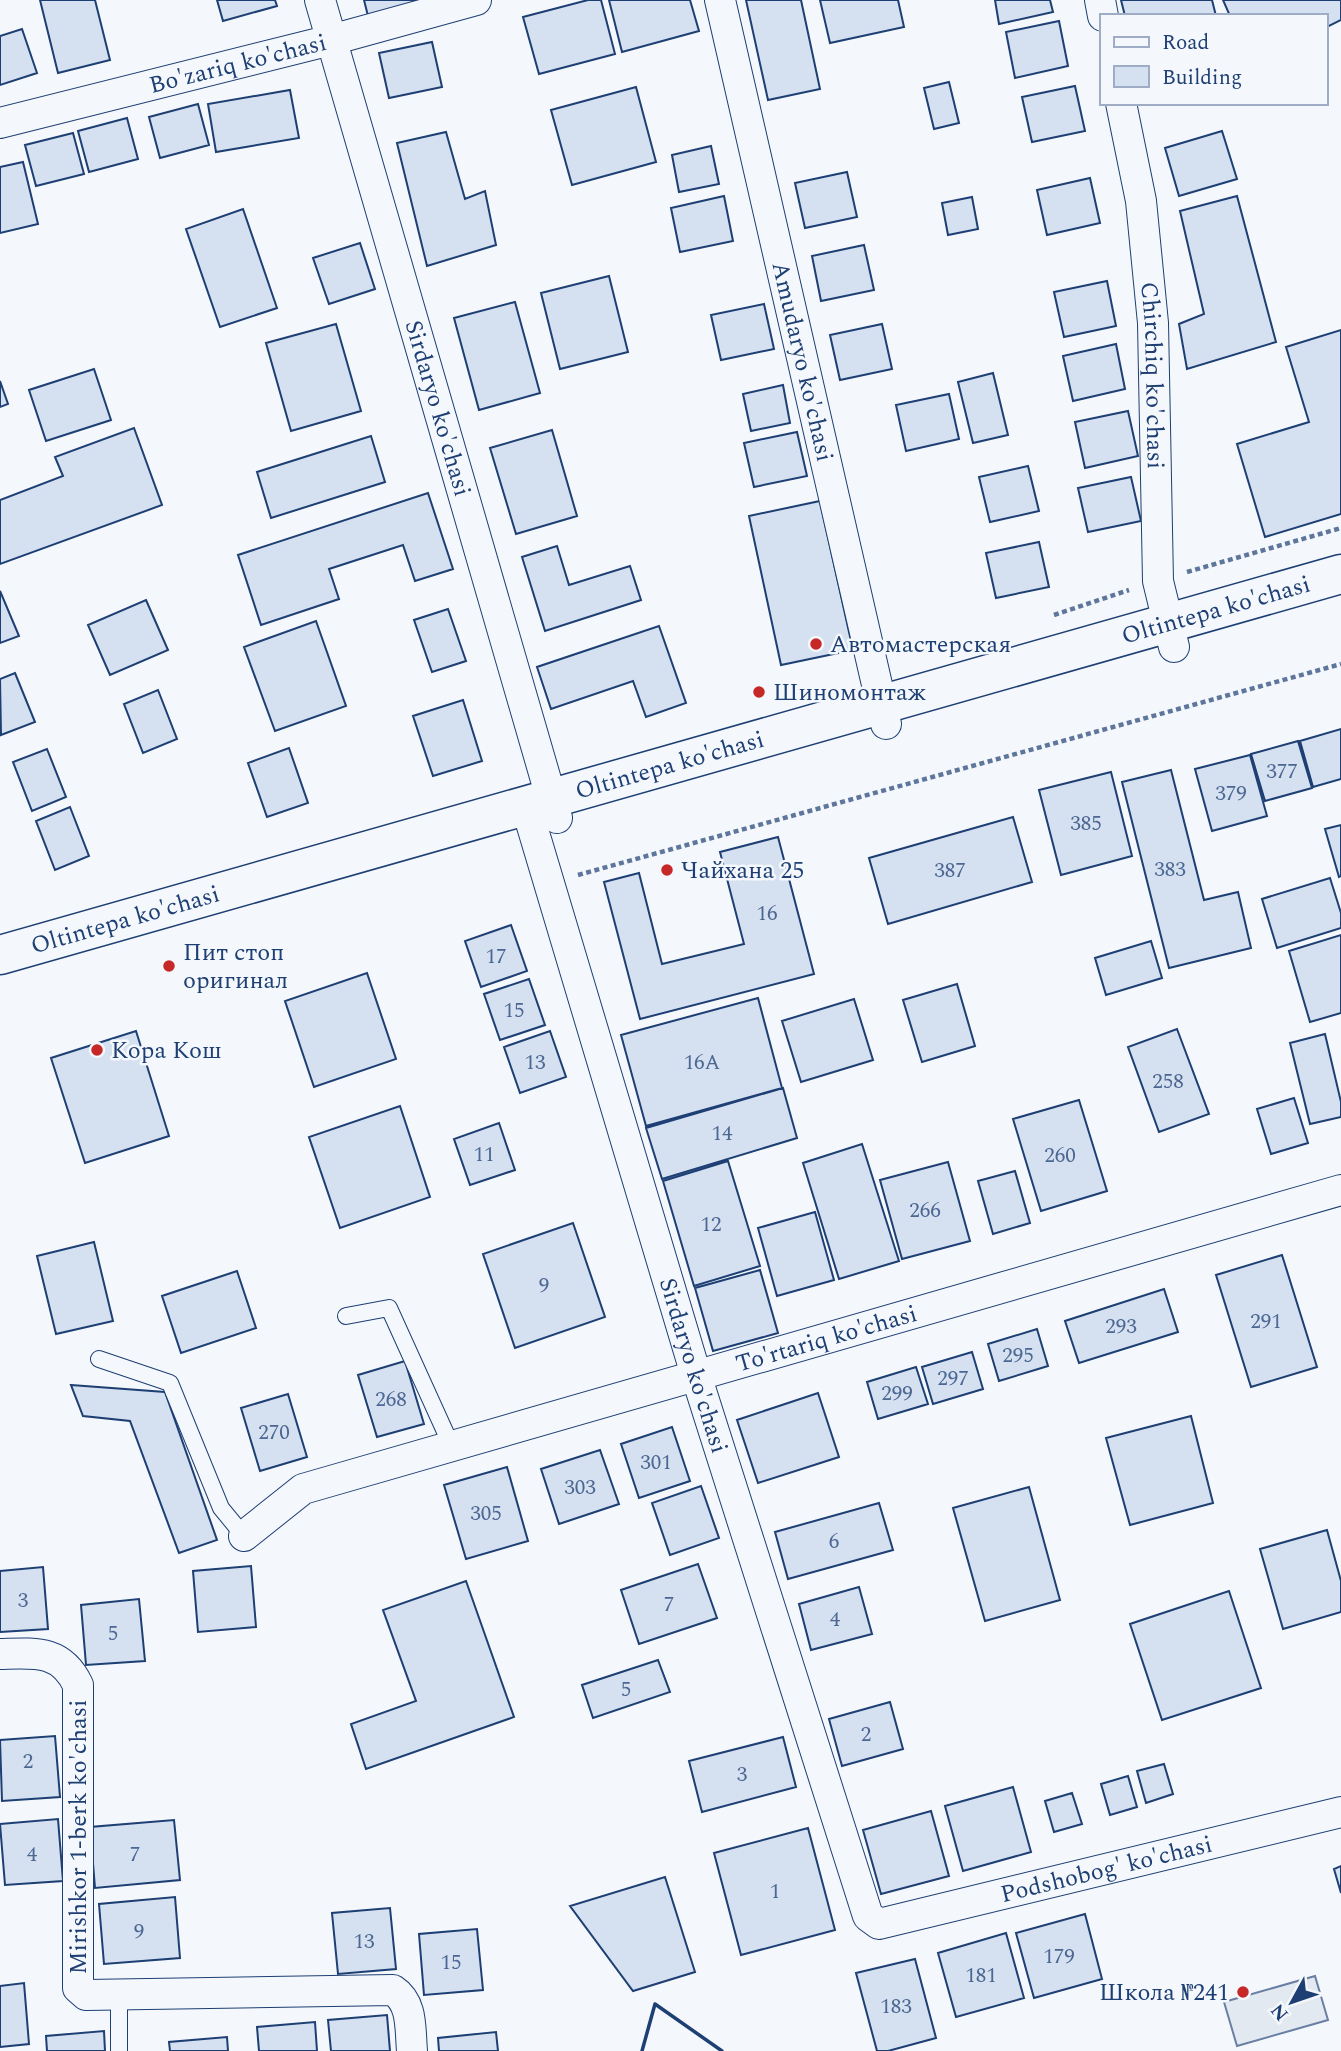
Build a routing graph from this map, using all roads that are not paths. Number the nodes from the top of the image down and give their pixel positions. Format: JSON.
{"nodes":[{"id":1,"x":320,"y":0,"type":"edge"},
{"id":2,"x":475,"y":0,"type":"edge"},
{"id":3,"x":720,"y":0,"type":"edge"},
{"id":4,"x":331,"y":40,"type":"junction"},
{"id":5,"x":1121,"y":105,"type":"edge"},
{"id":6,"x":0,"y":123,"type":"edge"},
{"id":7,"x":1341,"y":573,"type":"edge"},
{"id":8,"x":1341,"y":598,"type":"edge"},
{"id":9,"x":1170,"y":636,"type":"junction"},
{"id":10,"x":884,"y":715,"type":"junction"},
{"id":11,"x":542,"y":812,"type":"junction"},
{"id":12,"x":5,"y":961,"type":"edge"},
{"id":13,"x":1341,"y":1190,"type":"edge"},
{"id":14,"x":346,"y":1316,"type":"dead end"},
{"id":15,"x":99,"y":1359,"type":"dead end"},
{"id":16,"x":696,"y":1375,"type":"junction"},
{"id":17,"x":452,"y":1447,"type":"junction"},
{"id":18,"x":244,"y":1536,"type":"joint"},
{"id":19,"x":0,"y":1654,"type":"edge"},
{"id":20,"x":1341,"y":1812,"type":"edge"},
{"id":21,"x":873,"y":1921,"type":"joint"},
{"id":22,"x":118,"y":1995,"type":"junction"},
{"id":23,"x":119,"y":2051,"type":"edge"},
{"id":24,"x":412,"y":2051,"type":"edge"}],
"edges":[{"from":1,"to":4,"type":"street","name":"Sirdaryo ko'chasi"},
{"from":2,"to":4,"type":"street","name":"Bo'zariq ko'chasi"},
{"from":3,"to":10,"type":"street","name":"Amudaryo ko'chasi"},
{"from":4,"to":6,"type":"street","name":"Bo'zariq ko'chasi"},
{"from":4,"to":11,"type":"street","name":"Sirdaryo ko'chasi"},
{"from":5,"to":9,"type":"street","name":"Chirchiq ko'chasi"},
{"from":7,"to":9,"type":"main road","name":"Oltintepa ko'chasi"},
{"from":8,"to":9,"type":"main road","name":"Oltintepa ko'chasi"},
{"from":9,"to":10,"type":"main road","name":"Oltintepa ko'chasi"},
{"from":10,"to":11,"type":"main road","name":"Oltintepa ko'chasi"},
{"from":11,"to":12,"type":"main road","name":"Oltintepa ko'chasi"},
{"from":11,"to":16,"type":"street","name":"Sirdaryo ko'chasi"},
{"from":13,"to":16,"type":"street","name":"To'rtariq ko'chasi"},
{"from":14,"to":17,"type":"lane"},
{"from":15,"to":18,"type":"lane"},
{"from":16,"to":17,"type":"street","name":"To'rtariq ko'chasi"},
{"from":16,"to":21,"type":"street","name":"Sirdaryo ko'chasi"},
{"from":17,"to":18,"type":"street","name":"To'rtariq ko'chasi"},
{"from":19,"to":22,"type":"street","name":"Mirishkor 1-berk ko'chasi"},
{"from":20,"to":21,"type":"street","name":"Podshobog' ko'chasi"},
{"from":22,"to":23,"type":"lane"},
{"from":22,"to":24,"type":"street","name":"Mirishkor 1-berk ko'chasi"}]}
